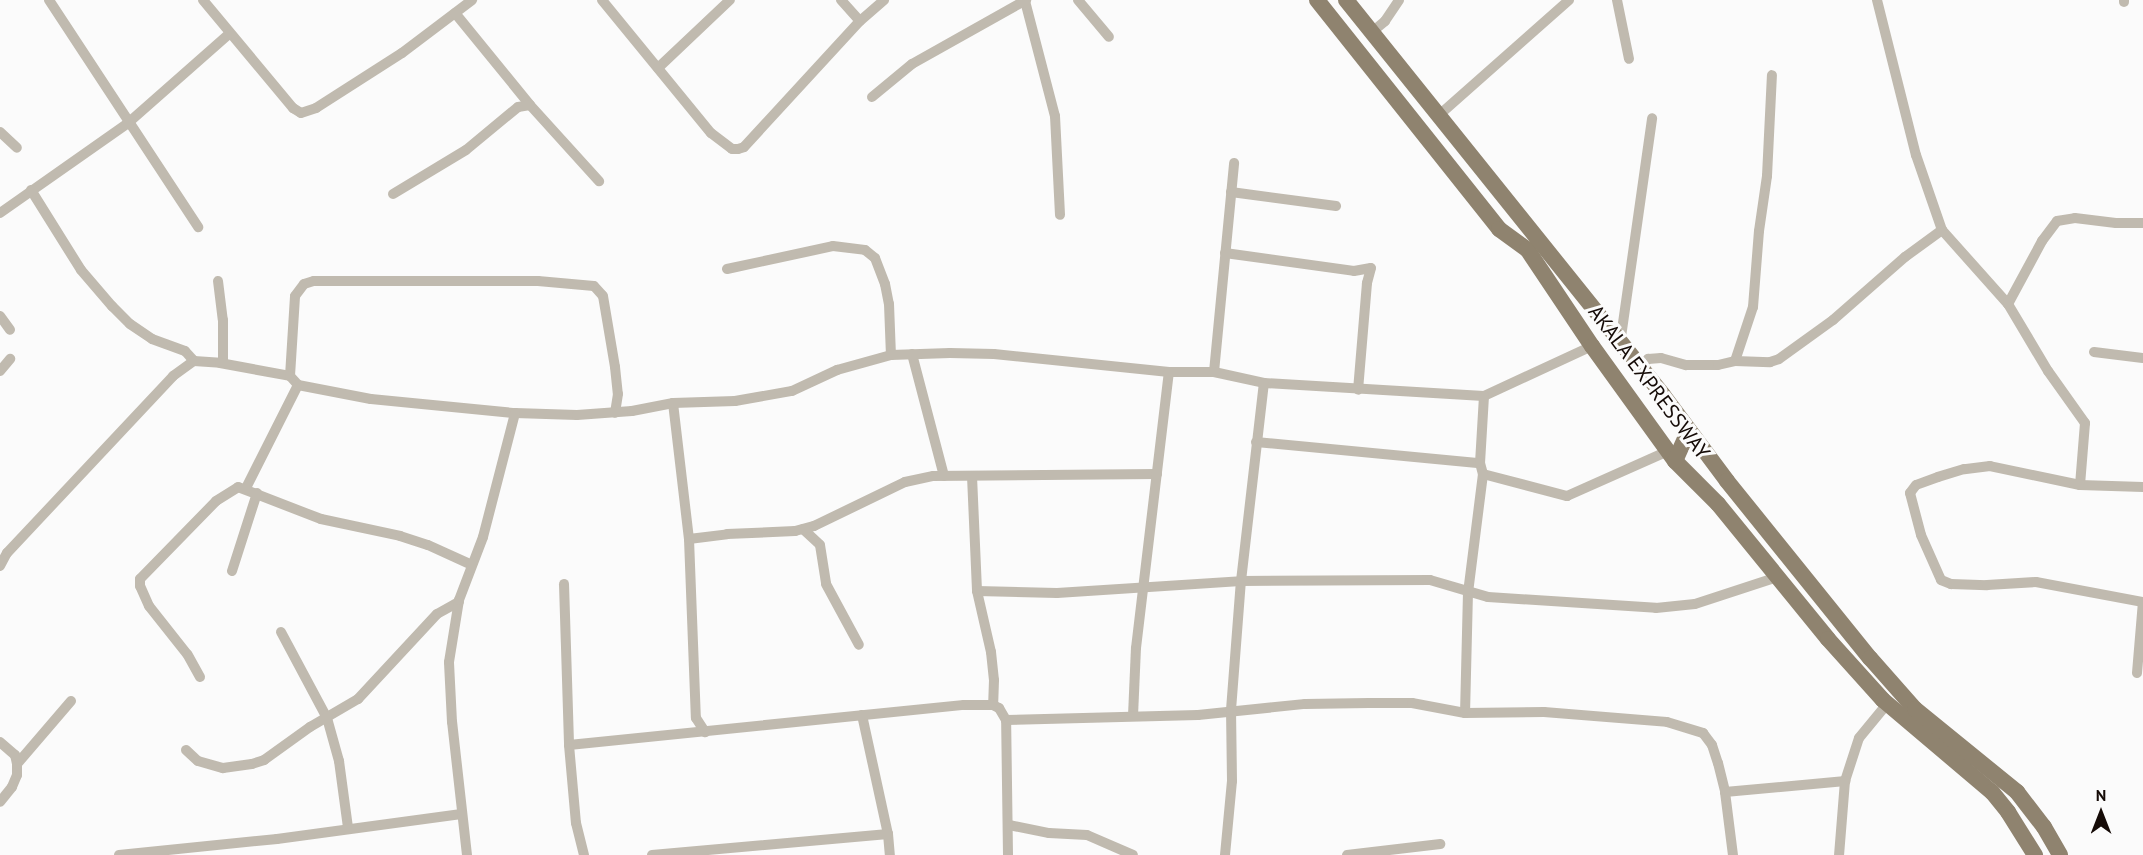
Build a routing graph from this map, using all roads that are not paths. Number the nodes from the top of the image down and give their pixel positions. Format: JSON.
{"nodes":[{"id":1,"x":48,"y":0,"type":"edge"},
{"id":2,"x":203,"y":0,"type":"edge"},
{"id":3,"x":472,"y":0,"type":"edge"},
{"id":4,"x":602,"y":0,"type":"edge"},
{"id":5,"x":730,"y":0,"type":"edge"},
{"id":6,"x":841,"y":0,"type":"edge"},
{"id":7,"x":884,"y":0,"type":"edge"},
{"id":8,"x":1078,"y":0,"type":"edge"},
{"id":9,"x":1317,"y":0,"type":"edge"},
{"id":10,"x":1346,"y":0,"type":"edge"},
{"id":11,"x":1399,"y":0,"type":"edge"},
{"id":12,"x":1569,"y":0,"type":"edge"},
{"id":13,"x":1617,"y":0,"type":"edge"},
{"id":14,"x":1877,"y":0,"type":"edge"},
{"id":15,"x":1025,"y":1,"type":"edge"},
{"id":16,"x":455,"y":13,"type":"junction"},
{"id":17,"x":860,"y":21,"type":"junction"},
{"id":18,"x":1372,"y":32,"type":"junction"},
{"id":19,"x":229,"y":34,"type":"junction"},
{"id":20,"x":1109,"y":37,"type":"dead end"},
{"id":21,"x":1629,"y":59,"type":"dead end"},
{"id":22,"x":658,"y":68,"type":"junction"},
{"id":23,"x":1773,"y":75,"type":"dead end"},
{"id":24,"x":521,"y":94,"type":"junction"},
{"id":25,"x":872,"y":97,"type":"dead end"},
{"id":26,"x":530,"y":105,"type":"junction"},
{"id":27,"x":518,"y":107,"type":"junction"},
{"id":28,"x":1438,"y":116,"type":"junction"},
{"id":29,"x":1652,"y":118,"type":"dead end"},
{"id":30,"x":128,"y":123,"type":"junction"},
{"id":31,"x":0,"y":132,"type":"edge"},
{"id":32,"x":16,"y":148,"type":"dead end"},
{"id":33,"x":1234,"y":163,"type":"dead end"},
{"id":34,"x":599,"y":181,"type":"dead end"},
{"id":35,"x":31,"y":190,"type":"junction"},
{"id":36,"x":1231,"y":192,"type":"junction"},
{"id":37,"x":393,"y":194,"type":"dead end"},
{"id":38,"x":1336,"y":206,"type":"dead end"},
{"id":39,"x":0,"y":213,"type":"edge"},
{"id":40,"x":1059,"y":215,"type":"dead end"},
{"id":41,"x":2143,"y":223,"type":"edge"},
{"id":42,"x":198,"y":227,"type":"dead end"},
{"id":43,"x":1942,"y":230,"type":"junction"},
{"id":44,"x":1225,"y":253,"type":"junction"},
{"id":45,"x":727,"y":269,"type":"dead end"},
{"id":46,"x":218,"y":281,"type":"dead end"},
{"id":47,"x":2008,"y":304,"type":"junction"},
{"id":48,"x":0,"y":316,"type":"edge"},
{"id":49,"x":10,"y":330,"type":"dead end"},
{"id":50,"x":1620,"y":344,"type":"junction"},
{"id":51,"x":1592,"y":346,"type":"junction"},
{"id":52,"x":2094,"y":352,"type":"dead end"},
{"id":53,"x":912,"y":354,"type":"junction"},
{"id":54,"x":891,"y":355,"type":"junction"},
{"id":55,"x":2143,"y":358,"type":"edge"},
{"id":56,"x":10,"y":359,"type":"dead end"},
{"id":57,"x":194,"y":361,"type":"junction"},
{"id":58,"x":1735,"y":361,"type":"junction"},
{"id":59,"x":223,"y":363,"type":"junction"},
{"id":60,"x":1640,"y":366,"type":"junction"},
{"id":61,"x":0,"y":371,"type":"edge"},
{"id":62,"x":1169,"y":372,"type":"junction"},
{"id":63,"x":1214,"y":372,"type":"junction"},
{"id":64,"x":290,"y":376,"type":"junction"},
{"id":65,"x":1264,"y":383,"type":"junction"},
{"id":66,"x":298,"y":385,"type":"junction"},
{"id":67,"x":1358,"y":390,"type":"junction"},
{"id":68,"x":1663,"y":395,"type":"junction"},
{"id":69,"x":1484,"y":396,"type":"junction"},
{"id":70,"x":673,"y":403,"type":"junction"},
{"id":71,"x":1639,"y":411,"type":"junction"},
{"id":72,"x":515,"y":413,"type":"junction"},
{"id":73,"x":615,"y":413,"type":"junction"},
{"id":74,"x":1689,"y":430,"type":"junction"},
{"id":75,"x":1256,"y":442,"type":"junction"},
{"id":76,"x":1672,"y":456,"type":"junction"},
{"id":77,"x":1481,"y":468,"type":"junction"},
{"id":78,"x":1157,"y":474,"type":"junction"},
{"id":79,"x":944,"y":476,"type":"junction"},
{"id":80,"x":972,"y":476,"type":"junction"},
{"id":81,"x":2080,"y":485,"type":"junction"},
{"id":82,"x":246,"y":488,"type":"junction"},
{"id":83,"x":2143,"y":488,"type":"edge"},
{"id":84,"x":257,"y":493,"type":"junction"},
{"id":85,"x":803,"y":529,"type":"junction"},
{"id":86,"x":689,"y":539,"type":"junction"},
{"id":87,"x":472,"y":565,"type":"junction"},
{"id":88,"x":0,"y":566,"type":"edge"},
{"id":89,"x":232,"y":571,"type":"dead end"},
{"id":90,"x":1777,"y":577,"type":"junction"},
{"id":91,"x":1241,"y":581,"type":"junction"},
{"id":92,"x":564,"y":584,"type":"dead end"},
{"id":93,"x":1145,"y":589,"type":"junction"},
{"id":94,"x":976,"y":591,"type":"junction"},
{"id":95,"x":1472,"y":592,"type":"junction"},
{"id":96,"x":459,"y":602,"type":"junction"},
{"id":97,"x":2143,"y":602,"type":"edge"},
{"id":98,"x":280,"y":632,"type":"dead end"},
{"id":99,"x":860,"y":645,"type":"dead end"},
{"id":100,"x":2137,"y":673,"type":"dead end"},
{"id":101,"x":200,"y":677,"type":"dead end"},
{"id":102,"x":71,"y":701,"type":"dead end"},
{"id":103,"x":1887,"y":704,"type":"junction"},
{"id":104,"x":993,"y":705,"type":"junction"},
{"id":105,"x":1231,"y":710,"type":"junction"},
{"id":106,"x":1465,"y":713,"type":"junction"},
{"id":107,"x":862,"y":715,"type":"junction"},
{"id":108,"x":1133,"y":716,"type":"junction"},
{"id":109,"x":327,"y":718,"type":"junction"},
{"id":110,"x":696,"y":718,"type":"junction"},
{"id":111,"x":1006,"y":720,"type":"junction"},
{"id":112,"x":705,"y":732,"type":"junction"},
{"id":113,"x":683,"y":735,"type":"junction"},
{"id":114,"x":0,"y":742,"type":"edge"},
{"id":115,"x":569,"y":746,"type":"junction"},
{"id":116,"x":186,"y":750,"type":"dead end"},
{"id":117,"x":17,"y":764,"type":"junction"},
{"id":118,"x":1845,"y":781,"type":"junction"},
{"id":119,"x":1725,"y":792,"type":"junction"},
{"id":120,"x":0,"y":802,"type":"edge"},
{"id":121,"x":461,"y":814,"type":"junction"},
{"id":122,"x":1009,"y":825,"type":"junction"},
{"id":123,"x":348,"y":828,"type":"junction"},
{"id":124,"x":888,"y":834,"type":"junction"},
{"id":125,"x":1440,"y":844,"type":"dead end"},
{"id":126,"x":771,"y":850,"type":"edge"},
{"id":127,"x":1385,"y":852,"type":"edge"},
{"id":128,"x":169,"y":853,"type":"edge"},
{"id":129,"x":691,"y":854,"type":"edge"},
{"id":130,"x":119,"y":855,"type":"edge"},
{"id":131,"x":466,"y":855,"type":"edge"},
{"id":132,"x":584,"y":855,"type":"edge"},
{"id":133,"x":652,"y":855,"type":"edge"},
{"id":134,"x":890,"y":855,"type":"edge"},
{"id":135,"x":1008,"y":855,"type":"edge"},
{"id":136,"x":1133,"y":855,"type":"edge"},
{"id":137,"x":1225,"y":855,"type":"edge"},
{"id":138,"x":1347,"y":855,"type":"edge"},
{"id":139,"x":1733,"y":855,"type":"edge"},
{"id":140,"x":1839,"y":855,"type":"edge"},
{"id":141,"x":2035,"y":855,"type":"edge"},
{"id":142,"x":2060,"y":855,"type":"edge"}],
"edges":[{"from":1,"to":30,"type":"street"},
{"from":2,"to":19,"type":"street"},
{"from":3,"to":16,"type":"street"},
{"from":4,"to":22,"type":"street"},
{"from":5,"to":22,"type":"street"},
{"from":6,"to":17,"type":"street"},
{"from":7,"to":17,"type":"street"},
{"from":8,"to":20,"type":"street"},
{"from":9,"to":51,"type":"main road","name":"AKALA EXPRESSWAY"},
{"from":10,"to":18,"type":"main road","name":"AKALA EXPRESSWAY"},
{"from":11,"to":18,"type":"street"},
{"from":12,"to":28,"type":"street"},
{"from":13,"to":21,"type":"street"},
{"from":14,"to":43,"type":"street"},
{"from":15,"to":25,"type":"street"},
{"from":15,"to":40,"type":"street"},
{"from":16,"to":19,"type":"street"},
{"from":16,"to":24,"type":"street"},
{"from":17,"to":22,"type":"street"},
{"from":18,"to":28,"type":"main road","name":"AKALA EXPRESSWAY"},
{"from":19,"to":30,"type":"street"},
{"from":23,"to":58,"type":"street"},
{"from":24,"to":26,"type":"street"},
{"from":24,"to":27,"type":"street"},
{"from":26,"to":27,"type":"street"},
{"from":26,"to":34,"type":"street"},
{"from":27,"to":37,"type":"street"},
{"from":28,"to":50,"type":"main road","name":"AKALA EXPRESSWAY"},
{"from":29,"to":50,"type":"street"},
{"from":30,"to":35,"type":"street"},
{"from":30,"to":42,"type":"street"},
{"from":31,"to":32,"type":"street"},
{"from":33,"to":36,"type":"street"},
{"from":35,"to":39,"type":"street"},
{"from":35,"to":57,"type":"street"},
{"from":36,"to":38,"type":"street"},
{"from":36,"to":44,"type":"street"},
{"from":41,"to":47,"type":"street"},
{"from":43,"to":47,"type":"street"},
{"from":43,"to":58,"type":"street"},
{"from":44,"to":63,"type":"street"},
{"from":44,"to":67,"type":"street"},
{"from":45,"to":54,"type":"street"},
{"from":46,"to":59,"type":"street"},
{"from":47,"to":81,"type":"street"},
{"from":48,"to":49,"type":"street"},
{"from":50,"to":60,"type":"main road","name":"AKALA EXPRESSWAY"},
{"from":51,"to":69,"type":"street"},
{"from":51,"to":71,"type":"main road","name":"AKALA EXPRESSWAY"},
{"from":52,"to":55,"type":"street"},
{"from":53,"to":54,"type":"street"},
{"from":53,"to":62,"type":"street"},
{"from":53,"to":79,"type":"street"},
{"from":54,"to":70,"type":"street"},
{"from":56,"to":61,"type":"street"},
{"from":57,"to":59,"type":"street"},
{"from":57,"to":88,"type":"street"},
{"from":58,"to":60,"type":"street"},
{"from":59,"to":64,"type":"street"},
{"from":60,"to":68,"type":"main road","name":"AKALA EXPRESSWAY"},
{"from":62,"to":63,"type":"street"},
{"from":62,"to":78,"type":"street"},
{"from":63,"to":65,"type":"street"},
{"from":64,"to":66,"type":"street"},
{"from":64,"to":73,"type":"street"},
{"from":65,"to":67,"type":"street"},
{"from":65,"to":75,"type":"street"},
{"from":66,"to":72,"type":"street"},
{"from":66,"to":82,"type":"street"},
{"from":67,"to":69,"type":"street"},
{"from":68,"to":71,"type":"main road"},
{"from":68,"to":74,"type":"main road","name":"AKALA EXPRESSWAY"},
{"from":69,"to":77,"type":"street"},
{"from":70,"to":73,"type":"street"},
{"from":70,"to":86,"type":"street"},
{"from":71,"to":76,"type":"main road","name":"AKALA EXPRESSWAY"},
{"from":72,"to":73,"type":"street"},
{"from":72,"to":87,"type":"street"},
{"from":74,"to":76,"type":"main road"},
{"from":74,"to":142,"type":"main road","name":"AKALA EXPRESSWAY"},
{"from":75,"to":77,"type":"street"},
{"from":75,"to":91,"type":"street"},
{"from":76,"to":77,"type":"street"},
{"from":76,"to":90,"type":"main road","name":"AKALA EXPRESSWAY"},
{"from":77,"to":95,"type":"street"},
{"from":78,"to":80,"type":"street"},
{"from":78,"to":93,"type":"street"},
{"from":79,"to":80,"type":"street"},
{"from":79,"to":85,"type":"street"},
{"from":80,"to":94,"type":"street"},
{"from":81,"to":83,"type":"street"},
{"from":81,"to":97,"type":"street"},
{"from":82,"to":84,"type":"street"},
{"from":82,"to":101,"type":"street"},
{"from":84,"to":87,"type":"street"},
{"from":84,"to":89,"type":"street"},
{"from":85,"to":86,"type":"street"},
{"from":85,"to":99,"type":"street"},
{"from":86,"to":110,"type":"street"},
{"from":87,"to":96,"type":"street"},
{"from":90,"to":95,"type":"street"},
{"from":90,"to":103,"type":"main road","name":"AKALA EXPRESSWAY"},
{"from":91,"to":93,"type":"street"},
{"from":91,"to":95,"type":"street"},
{"from":91,"to":105,"type":"street"},
{"from":92,"to":115,"type":"street"},
{"from":93,"to":94,"type":"street"},
{"from":93,"to":108,"type":"street"},
{"from":94,"to":104,"type":"street"},
{"from":95,"to":106,"type":"street"},
{"from":96,"to":109,"type":"street"},
{"from":96,"to":121,"type":"street"},
{"from":97,"to":100,"type":"street"},
{"from":98,"to":109,"type":"street"},
{"from":102,"to":117,"type":"street"},
{"from":103,"to":118,"type":"street"},
{"from":103,"to":141,"type":"main road","name":"AKALA EXPRESSWAY"},
{"from":104,"to":107,"type":"street"},
{"from":104,"to":111,"type":"street"},
{"from":105,"to":106,"type":"street"},
{"from":105,"to":108,"type":"street"},
{"from":105,"to":137,"type":"street"},
{"from":106,"to":119,"type":"street"},
{"from":107,"to":112,"type":"street"},
{"from":107,"to":124,"type":"street"},
{"from":108,"to":111,"type":"street"},
{"from":109,"to":116,"type":"street"},
{"from":109,"to":123,"type":"street"},
{"from":110,"to":112,"type":"street"},
{"from":110,"to":113,"type":"street"},
{"from":111,"to":122,"type":"street"},
{"from":112,"to":113,"type":"street"},
{"from":113,"to":115,"type":"street"},
{"from":114,"to":117,"type":"street"},
{"from":115,"to":132,"type":"street"},
{"from":117,"to":120,"type":"street"},
{"from":118,"to":119,"type":"street"},
{"from":118,"to":140,"type":"street"},
{"from":119,"to":139,"type":"street"},
{"from":121,"to":123,"type":"street"},
{"from":121,"to":131,"type":"street"},
{"from":122,"to":135,"type":"street"},
{"from":122,"to":136,"type":"street"},
{"from":123,"to":128,"type":"street"},
{"from":124,"to":126,"type":"street"},
{"from":124,"to":134,"type":"street"},
{"from":125,"to":127,"type":"street"},
{"from":126,"to":129,"type":"street"},
{"from":127,"to":138,"type":"street"},
{"from":128,"to":130,"type":"street"},
{"from":129,"to":133,"type":"street"}]}
